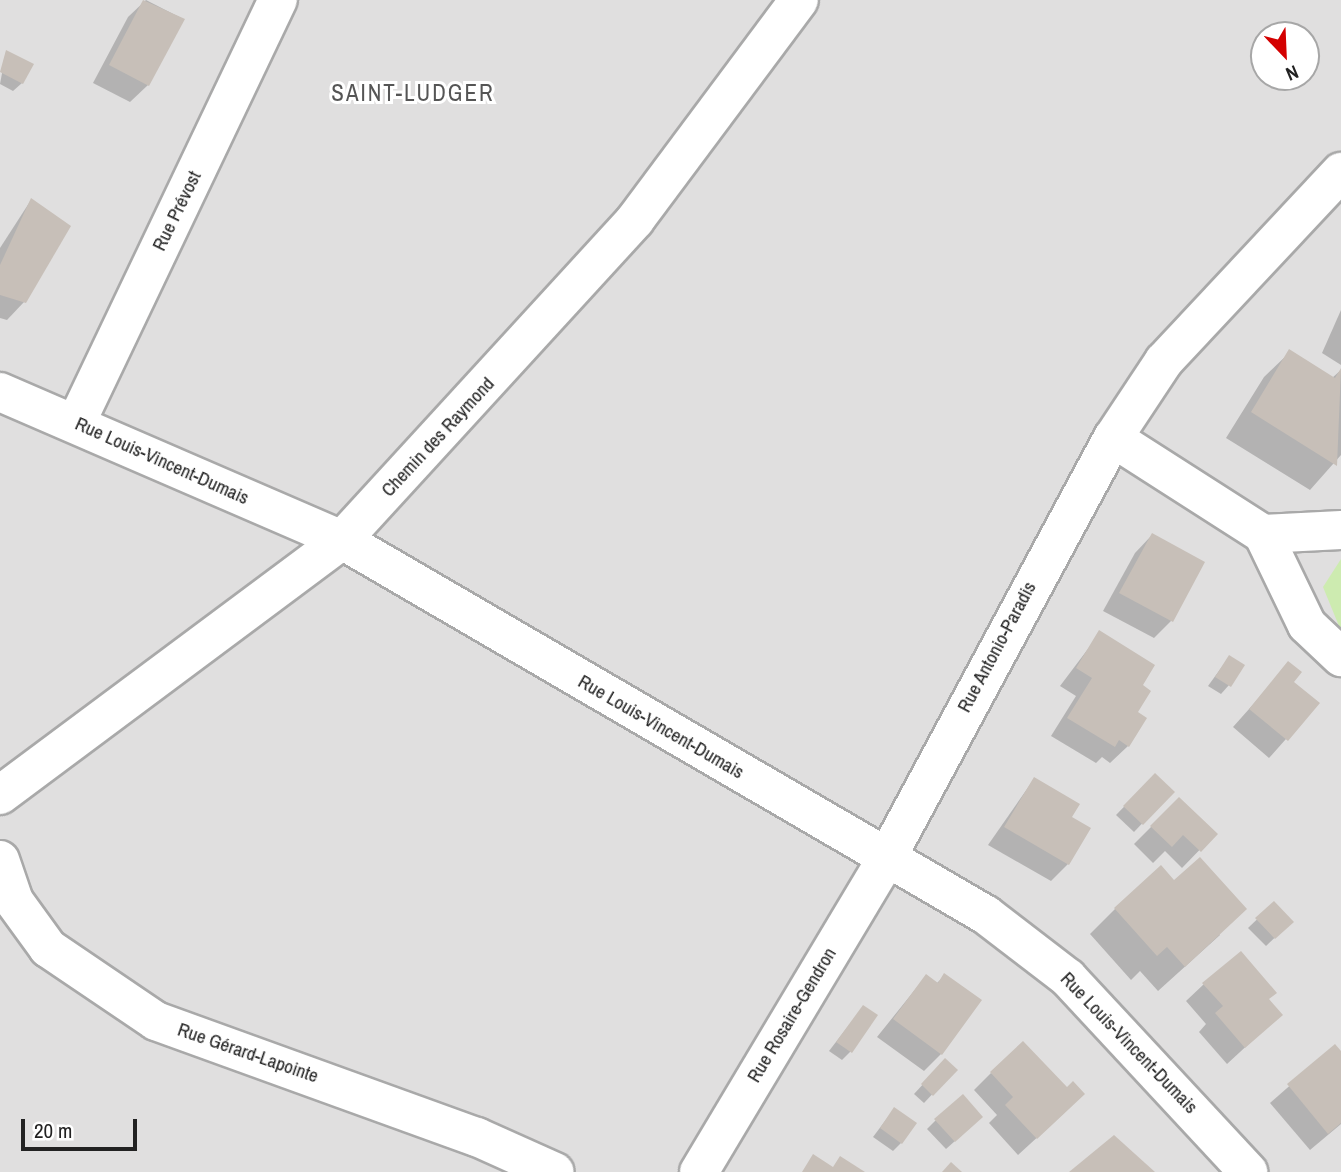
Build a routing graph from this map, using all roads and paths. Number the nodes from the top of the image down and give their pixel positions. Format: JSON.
{"nodes":[{"id":1,"x":278,"y":0,"type":"edge"},
{"id":2,"x":799,"y":0,"type":"edge"},
{"id":3,"x":1341,"y":172,"type":"edge"},
{"id":4,"x":0,"y":392,"type":"edge"},
{"id":5,"x":76,"y":423,"type":"junction"},
{"id":6,"x":1113,"y":438,"type":"junction"},
{"id":7,"x":1341,"y":530,"type":"edge"},
{"id":8,"x":1263,"y":534,"type":"junction"},
{"id":9,"x":342,"y":540,"type":"junction"},
{"id":10,"x":1341,"y":657,"type":"edge"},
{"id":11,"x":0,"y":795,"type":"edge"},
{"id":12,"x":886,"y":859,"type":"junction"},
{"id":13,"x":0,"y":860,"type":"edge"},
{"id":14,"x":555,"y":1172,"type":"edge"},
{"id":15,"x":699,"y":1172,"type":"edge"},
{"id":16,"x":1248,"y":1172,"type":"edge"}],
"edges":[{"from":1,"to":5,"type":"street","name":"Rue Prévost"},
{"from":2,"to":9,"type":"street","name":"Chemin des Raymond"},
{"from":3,"to":6,"type":"street","name":"Rue Antonio-Paradis"},
{"from":4,"to":5,"type":"street","name":"Rue Louis-Vincent-Dumais"},
{"from":5,"to":9,"type":"street","name":"Rue Louis-Vincent-Dumais"},
{"from":6,"to":8,"type":"street"},
{"from":6,"to":12,"type":"street","name":"Rue Antonio-Paradis"},
{"from":7,"to":8,"type":"street"},
{"from":8,"to":10,"type":"street"},
{"from":9,"to":11,"type":"street","name":"Chemin des Raymond"},
{"from":9,"to":12,"type":"street","name":"Rue Louis-Vincent-Dumais"},
{"from":12,"to":15,"type":"street","name":"Rue Rosaire-Gendron"},
{"from":12,"to":16,"type":"street","name":"Rue Louis-Vincent-Dumais"},
{"from":13,"to":14,"type":"street","name":"Rue Gérard-Lapointe"}]}
